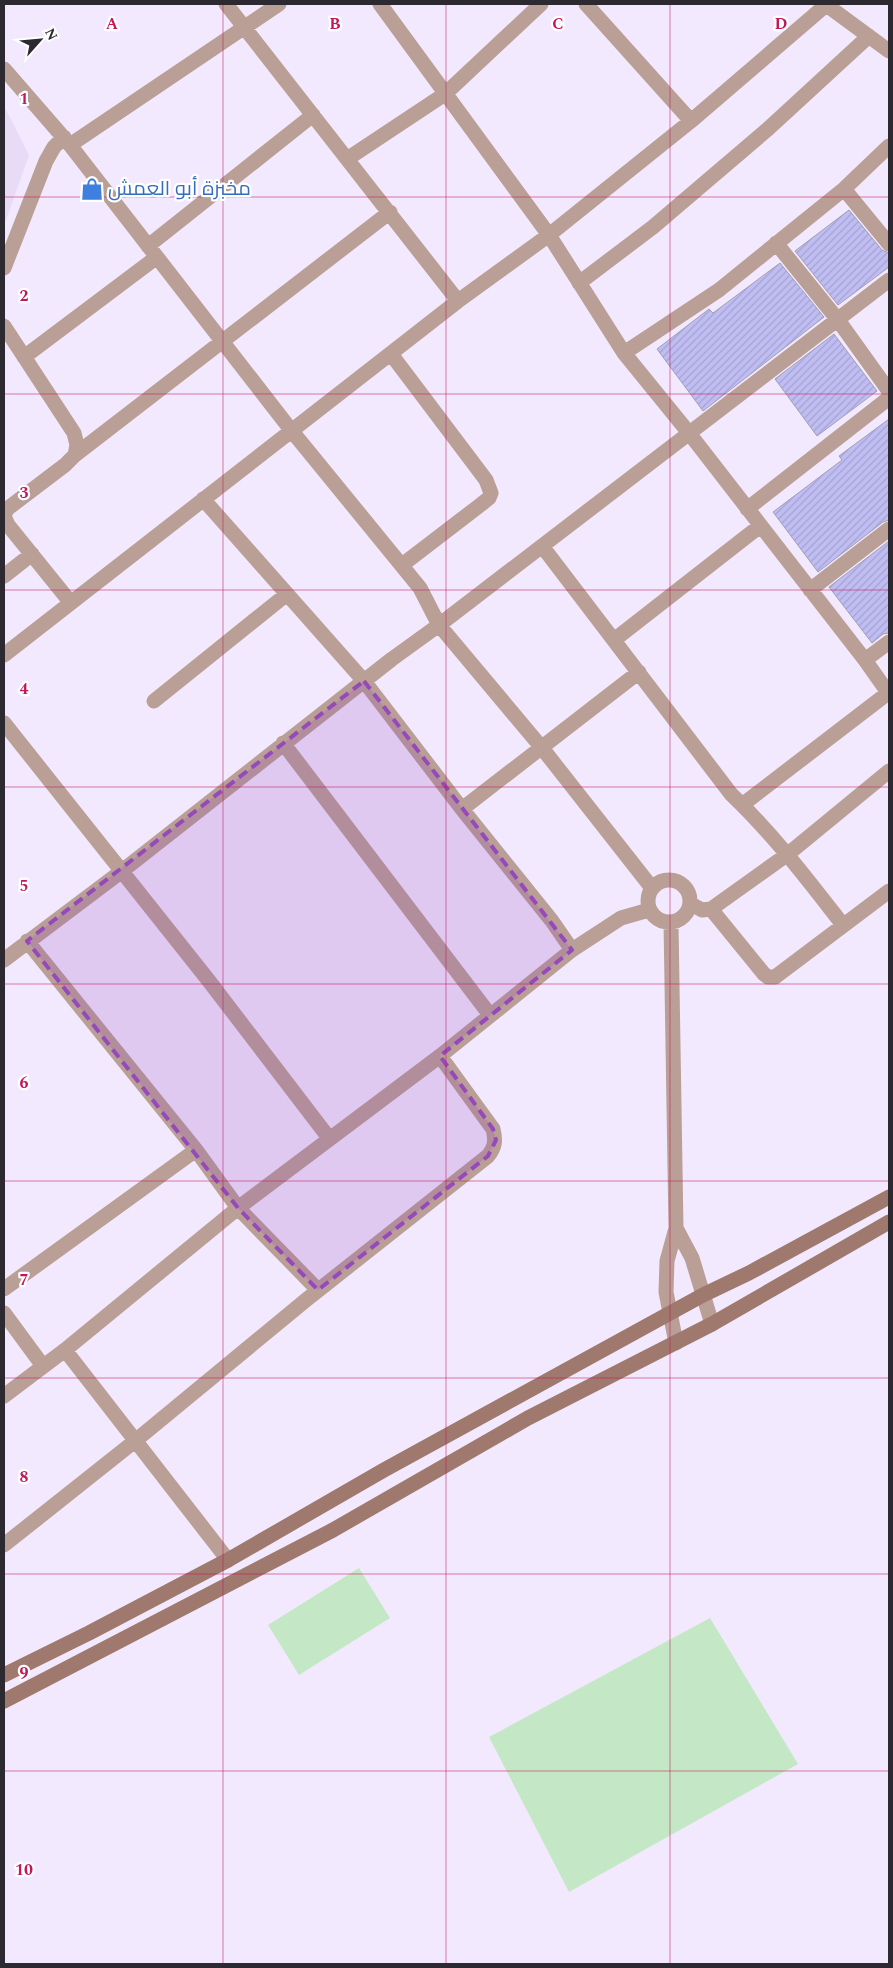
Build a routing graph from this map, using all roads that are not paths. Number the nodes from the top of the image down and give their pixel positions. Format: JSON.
{"nodes":[{"id":1,"x":226,"y":4,"type":"edge"},
{"id":2,"x":279,"y":4,"type":"edge"},
{"id":3,"x":380,"y":4,"type":"edge"},
{"id":4,"x":541,"y":4,"type":"edge"},
{"id":5,"x":586,"y":4,"type":"edge"},
{"id":6,"x":826,"y":4,"type":"edge"},
{"id":7,"x":244,"y":27,"type":"junction"},
{"id":8,"x":869,"y":36,"type":"junction"},
{"id":9,"x":889,"y":51,"type":"edge"},
{"id":10,"x":4,"y":69,"type":"edge"},
{"id":11,"x":445,"y":94,"type":"junction"},
{"id":12,"x":313,"y":115,"type":"junction"},
{"id":13,"x":691,"y":120,"type":"junction"},
{"id":14,"x":67,"y":141,"type":"junction"},
{"id":15,"x":889,"y":146,"type":"edge"},
{"id":16,"x":347,"y":159,"type":"junction"},
{"id":17,"x":844,"y":189,"type":"junction"},
{"id":18,"x":390,"y":212,"type":"junction"},
{"id":19,"x":549,"y":236,"type":"junction"},
{"id":20,"x":776,"y":243,"type":"junction"},
{"id":21,"x":889,"y":244,"type":"edge"},
{"id":22,"x":153,"y":251,"type":"junction"},
{"id":23,"x":4,"y":268,"type":"edge"},
{"id":24,"x":889,"y":280,"type":"edge"},
{"id":25,"x":579,"y":283,"type":"junction"},
{"id":26,"x":458,"y":301,"type":"junction"},
{"id":27,"x":838,"y":320,"type":"junction"},
{"id":28,"x":4,"y":326,"type":"edge"},
{"id":29,"x":222,"y":342,"type":"junction"},
{"id":30,"x":624,"y":353,"type":"junction"},
{"id":31,"x":391,"y":354,"type":"junction"},
{"id":32,"x":24,"y":357,"type":"junction"},
{"id":33,"x":889,"y":391,"type":"edge"},
{"id":34,"x":889,"y":398,"type":"edge"},
{"id":35,"x":291,"y":430,"type":"junction"},
{"id":36,"x":689,"y":433,"type":"junction"},
{"id":37,"x":75,"y":455,"type":"junction"},
{"id":38,"x":203,"y":499,"type":"junction"},
{"id":39,"x":748,"y":509,"type":"junction"},
{"id":40,"x":760,"y":526,"type":"junction"},
{"id":41,"x":889,"y":529,"type":"edge"},
{"id":42,"x":542,"y":546,"type":"junction"},
{"id":43,"x":32,"y":554,"type":"junction"},
{"id":44,"x":402,"y":565,"type":"junction"},
{"id":45,"x":4,"y":576,"type":"edge"},
{"id":46,"x":810,"y":590,"type":"junction"},
{"id":47,"x":287,"y":594,"type":"junction"},
{"id":48,"x":71,"y":603,"type":"junction"},
{"id":49,"x":439,"y":625,"type":"junction"},
{"id":50,"x":614,"y":640,"type":"junction"},
{"id":51,"x":889,"y":642,"type":"edge"},
{"id":52,"x":4,"y":655,"type":"edge"},
{"id":53,"x":865,"y":660,"type":"junction"},
{"id":54,"x":639,"y":672,"type":"junction"},
{"id":55,"x":364,"y":681,"type":"junction"},
{"id":56,"x":889,"y":694,"type":"edge"},
{"id":57,"x":154,"y":701,"type":"dead end"},
{"id":58,"x":4,"y":723,"type":"edge"},
{"id":59,"x":283,"y":742,"type":"junction"},
{"id":60,"x":542,"y":748,"type":"junction"},
{"id":61,"x":889,"y":771,"type":"edge"},
{"id":62,"x":742,"y":804,"type":"junction"},
{"id":63,"x":462,"y":809,"type":"junction"},
{"id":64,"x":788,"y":854,"type":"junction"},
{"id":65,"x":122,"y":871,"type":"junction"},
{"id":66,"x":652,"y":888,"type":"junction"},
{"id":67,"x":889,"y":891,"type":"edge"},
{"id":68,"x":691,"y":904,"type":"junction"},
{"id":69,"x":711,"y":909,"type":"junction"},
{"id":70,"x":649,"y":910,"type":"junction"},
{"id":71,"x":671,"y":923,"type":"junction"},
{"id":72,"x":843,"y":925,"type":"junction"},
{"id":73,"x":28,"y":941,"type":"junction"},
{"id":74,"x":572,"y":950,"type":"junction"},
{"id":75,"x":4,"y":960,"type":"edge"},
{"id":76,"x":490,"y":1015,"type":"junction"},
{"id":77,"x":440,"y":1056,"type":"junction"},
{"id":78,"x":329,"y":1138,"type":"junction"},
{"id":79,"x":196,"y":1150,"type":"junction"},
{"id":80,"x":889,"y":1196,"type":"edge"},
{"id":81,"x":238,"y":1208,"type":"junction"},
{"id":82,"x":889,"y":1222,"type":"edge"},
{"id":83,"x":676,"y":1228,"type":"junction"},
{"id":84,"x":4,"y":1290,"type":"edge"},
{"id":85,"x":318,"y":1290,"type":"junction"},
{"id":86,"x":703,"y":1295,"type":"junction"},
{"id":87,"x":4,"y":1314,"type":"edge"},
{"id":88,"x":669,"y":1314,"type":"junction"},
{"id":89,"x":712,"y":1324,"type":"junction"},
{"id":90,"x":676,"y":1343,"type":"junction"},
{"id":91,"x":65,"y":1350,"type":"junction"},
{"id":92,"x":43,"y":1366,"type":"junction"},
{"id":93,"x":4,"y":1396,"type":"edge"},
{"id":94,"x":135,"y":1441,"type":"junction"},
{"id":95,"x":4,"y":1545,"type":"edge"},
{"id":96,"x":228,"y":1560,"type":"junction"},
{"id":97,"x":4,"y":1675,"type":"edge"},
{"id":98,"x":4,"y":1701,"type":"edge"}],
"edges":[{"from":1,"to":7,"type":"street"},
{"from":2,"to":7,"type":"street"},
{"from":3,"to":11,"type":"street"},
{"from":4,"to":11,"type":"street"},
{"from":5,"to":13,"type":"street"},
{"from":6,"to":8,"type":"street"},
{"from":6,"to":13,"type":"street"},
{"from":7,"to":12,"type":"street"},
{"from":7,"to":14,"type":"street"},
{"from":8,"to":9,"type":"street"},
{"from":8,"to":25,"type":"street"},
{"from":10,"to":14,"type":"street"},
{"from":11,"to":16,"type":"street"},
{"from":11,"to":19,"type":"street"},
{"from":12,"to":16,"type":"street"},
{"from":12,"to":22,"type":"street"},
{"from":13,"to":19,"type":"street"},
{"from":14,"to":22,"type":"street"},
{"from":14,"to":23,"type":"street"},
{"from":15,"to":17,"type":"street"},
{"from":16,"to":18,"type":"street"},
{"from":17,"to":20,"type":"street"},
{"from":17,"to":21,"type":"street"},
{"from":18,"to":26,"type":"street"},
{"from":18,"to":29,"type":"street"},
{"from":19,"to":25,"type":"street"},
{"from":19,"to":26,"type":"street"},
{"from":20,"to":27,"type":"street"},
{"from":20,"to":30,"type":"street"},
{"from":22,"to":29,"type":"street"},
{"from":22,"to":32,"type":"street"},
{"from":24,"to":27,"type":"street"},
{"from":25,"to":30,"type":"street"},
{"from":26,"to":31,"type":"street"},
{"from":27,"to":33,"type":"street"},
{"from":27,"to":36,"type":"street"},
{"from":28,"to":32,"type":"street"},
{"from":29,"to":35,"type":"street"},
{"from":29,"to":37,"type":"street"},
{"from":30,"to":36,"type":"street"},
{"from":31,"to":35,"type":"street"},
{"from":31,"to":44,"type":"street"},
{"from":32,"to":37,"type":"street"},
{"from":34,"to":39,"type":"street"},
{"from":35,"to":38,"type":"street"},
{"from":35,"to":44,"type":"street"},
{"from":36,"to":39,"type":"street"},
{"from":36,"to":42,"type":"street"},
{"from":37,"to":43,"type":"street"},
{"from":38,"to":47,"type":"street"},
{"from":38,"to":48,"type":"street"},
{"from":39,"to":40,"type":"street"},
{"from":40,"to":46,"type":"street"},
{"from":40,"to":50,"type":"street"},
{"from":41,"to":46,"type":"street"},
{"from":42,"to":49,"type":"street"},
{"from":42,"to":50,"type":"street"},
{"from":43,"to":45,"type":"street"},
{"from":43,"to":48,"type":"street"},
{"from":44,"to":49,"type":"street"},
{"from":46,"to":53,"type":"street"},
{"from":47,"to":55,"type":"street"},
{"from":47,"to":57,"type":"street"},
{"from":48,"to":52,"type":"street"},
{"from":49,"to":55,"type":"street"},
{"from":49,"to":60,"type":"street"},
{"from":50,"to":54,"type":"street"},
{"from":51,"to":53,"type":"street"},
{"from":53,"to":56,"type":"street"},
{"from":54,"to":60,"type":"street"},
{"from":54,"to":62,"type":"street"},
{"from":55,"to":59,"type":"street"},
{"from":55,"to":63,"type":"street"},
{"from":56,"to":62,"type":"street"},
{"from":58,"to":65,"type":"street"},
{"from":59,"to":65,"type":"street"},
{"from":59,"to":76,"type":"street"},
{"from":60,"to":63,"type":"street"},
{"from":60,"to":66,"type":"street"},
{"from":61,"to":64,"type":"street"},
{"from":62,"to":64,"type":"street"},
{"from":63,"to":74,"type":"street"},
{"from":64,"to":69,"type":"street"},
{"from":64,"to":72,"type":"street"},
{"from":65,"to":73,"type":"street"},
{"from":65,"to":78,"type":"street"},
{"from":66,"to":68,"type":"street"},
{"from":66,"to":70,"type":"street"},
{"from":67,"to":72,"type":"street"},
{"from":68,"to":69,"type":"street"},
{"from":68,"to":71,"type":"street"},
{"from":69,"to":72,"type":"street"},
{"from":70,"to":71,"type":"street"},
{"from":70,"to":74,"type":"street"},
{"from":71,"to":83,"type":"street"},
{"from":73,"to":75,"type":"street"},
{"from":73,"to":79,"type":"street"},
{"from":74,"to":76,"type":"street"},
{"from":76,"to":77,"type":"street"},
{"from":77,"to":78,"type":"street"},
{"from":77,"to":85,"type":"street"},
{"from":78,"to":81,"type":"street"},
{"from":79,"to":81,"type":"street"},
{"from":79,"to":84,"type":"street"},
{"from":80,"to":86,"type":"main road"},
{"from":81,"to":85,"type":"street"},
{"from":81,"to":91,"type":"street"},
{"from":82,"to":89,"type":"main road"},
{"from":83,"to":86,"type":"street"},
{"from":83,"to":88,"type":"street"},
{"from":85,"to":94,"type":"street"},
{"from":86,"to":88,"type":"main road"},
{"from":86,"to":89,"type":"street"},
{"from":87,"to":92,"type":"street"},
{"from":88,"to":90,"type":"street"},
{"from":88,"to":96,"type":"main road"},
{"from":89,"to":90,"type":"main road"},
{"from":90,"to":98,"type":"main road"},
{"from":91,"to":92,"type":"street"},
{"from":91,"to":94,"type":"street"},
{"from":92,"to":93,"type":"street"},
{"from":94,"to":95,"type":"street"},
{"from":94,"to":96,"type":"street"},
{"from":96,"to":97,"type":"main road"}]}
